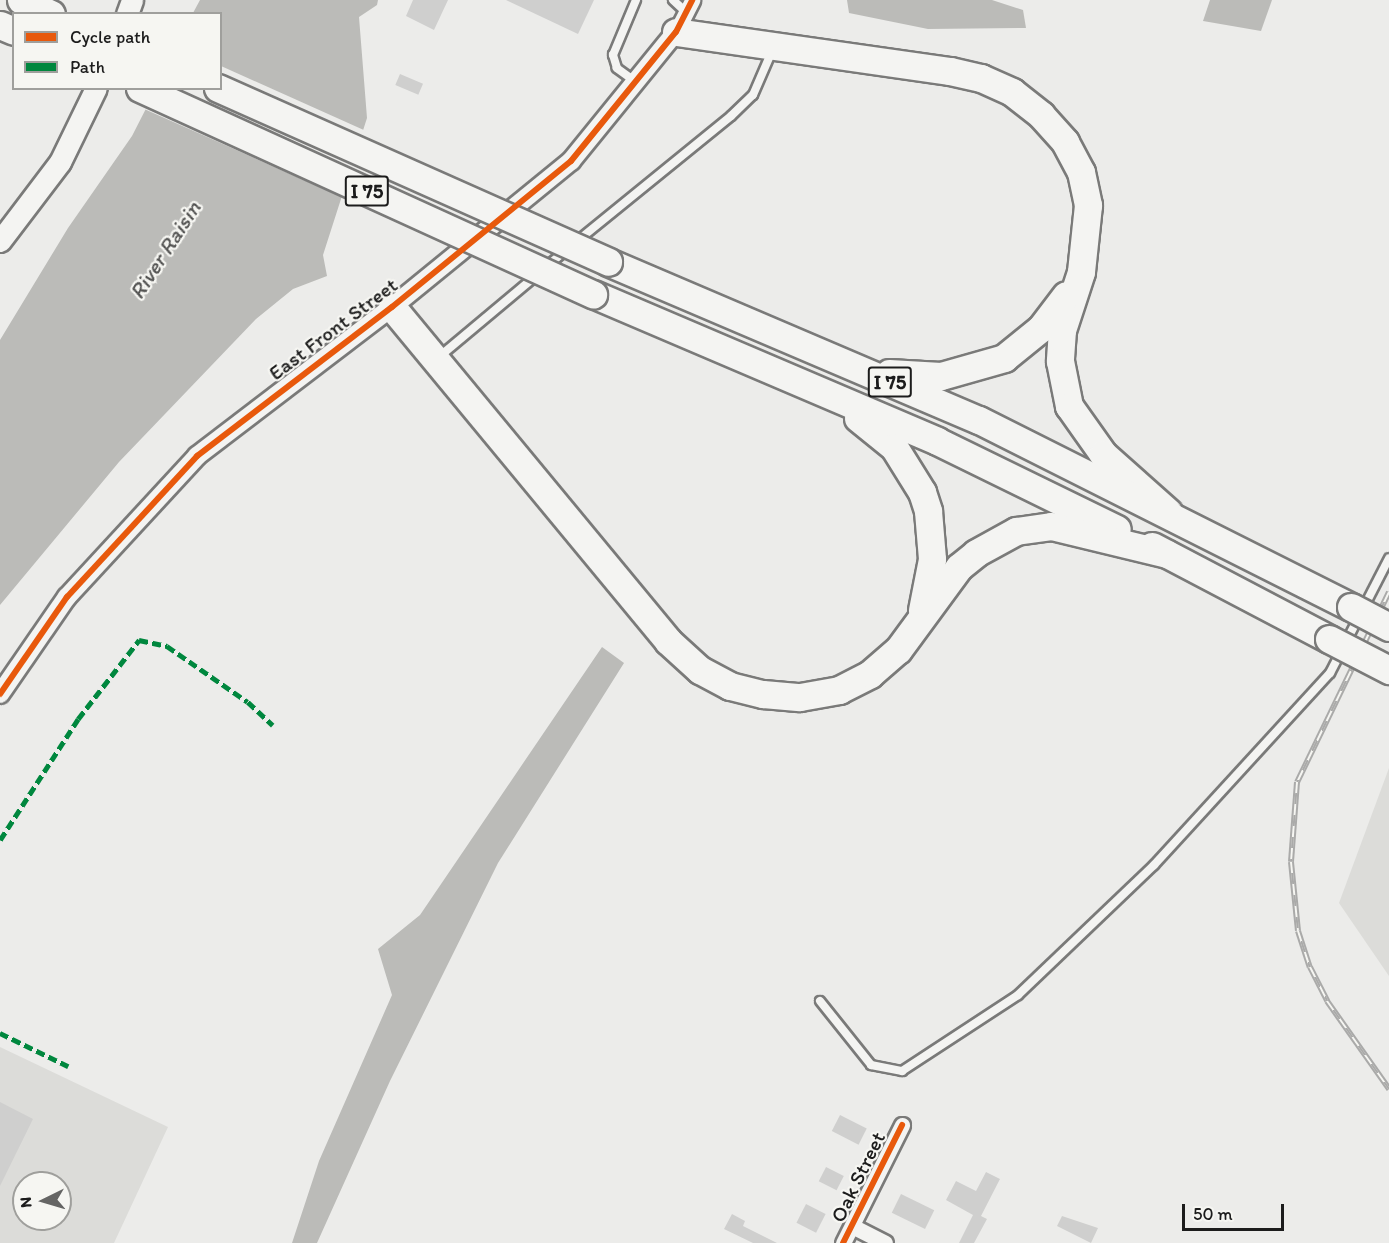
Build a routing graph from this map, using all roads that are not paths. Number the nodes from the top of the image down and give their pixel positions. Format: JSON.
{"nodes":[{"id":1,"x":21,"y":0,"type":"edge"},
{"id":2,"x":39,"y":0,"type":"edge"},
{"id":3,"x":636,"y":0,"type":"edge"},
{"id":4,"x":673,"y":0,"type":"edge"},
{"id":5,"x":48,"y":12,"type":"edge"},
{"id":6,"x":50,"y":12,"type":"edge"},
{"id":7,"x":684,"y":15,"type":"edge"},
{"id":8,"x":773,"y":46,"type":"junction"},
{"id":9,"x":637,"y":82,"type":"junction"},
{"id":10,"x":95,"y":90,"type":"edge"},
{"id":11,"x":144,"y":90,"type":"edge"},
{"id":12,"x":222,"y":90,"type":"edge"},
{"id":13,"x":0,"y":241,"type":"edge"},
{"id":14,"x":1082,"y":272,"type":"junction"},
{"id":15,"x":392,"y":307,"type":"junction"},
{"id":16,"x":813,"y":348,"type":"junction"},
{"id":17,"x":435,"y":361,"type":"junction"},
{"id":18,"x":782,"y":375,"type":"junction"},
{"id":19,"x":1168,"y":512,"type":"junction"},
{"id":20,"x":1167,"y":554,"type":"junction"},
{"id":21,"x":1389,"y":558,"type":"edge"},
{"id":22,"x":917,"y":625,"type":"junction"},
{"id":23,"x":1389,"y":627,"type":"edge"},
{"id":24,"x":1389,"y":670,"type":"edge"},
{"id":25,"x":0,"y":694,"type":"edge"},
{"id":26,"x":820,"y":1000,"type":"dead end"},
{"id":27,"x":902,"y":1125,"type":"dead end"},
{"id":28,"x":852,"y":1226,"type":"junction"},
{"id":29,"x":843,"y":1243,"type":"edge"},
{"id":30,"x":885,"y":1243,"type":"edge"}],
"edges":[{"from":1,"to":5,"type":"highway"},
{"from":2,"to":6,"type":"highway"},
{"from":3,"to":9,"type":"lane"},
{"from":4,"to":7,"type":"lane"},
{"from":7,"to":8,"type":"highway"},
{"from":7,"to":9,"type":"street","name":"East Front Street"},
{"from":8,"to":14,"type":"highway"},
{"from":8,"to":17,"type":"lane"},
{"from":9,"to":15,"type":"street","name":"East Front Street"},
{"from":10,"to":13,"type":"main road"},
{"from":11,"to":18,"type":"highway","number":"I 75","bridge":true},
{"from":12,"to":16,"type":"highway","number":"I 75","bridge":true},
{"from":14,"to":16,"type":"highway"},
{"from":14,"to":19,"type":"highway"},
{"from":15,"to":17,"type":"highway"},
{"from":15,"to":25,"type":"street","name":"East Front Street"},
{"from":16,"to":19,"type":"highway","number":"I 75"},
{"from":17,"to":22,"type":"highway"},
{"from":18,"to":20,"type":"highway","number":"I 75"},
{"from":18,"to":22,"type":"highway"},
{"from":19,"to":23,"type":"highway","number":"I 75","bridge":true},
{"from":20,"to":22,"type":"highway"},
{"from":20,"to":24,"type":"highway","number":"I 75","bridge":true},
{"from":21,"to":26,"type":"lane"},
{"from":27,"to":28,"type":"street","name":"Oak Street"},
{"from":28,"to":29,"type":"street","name":"Oak Street"},
{"from":28,"to":30,"type":"street"}]}
